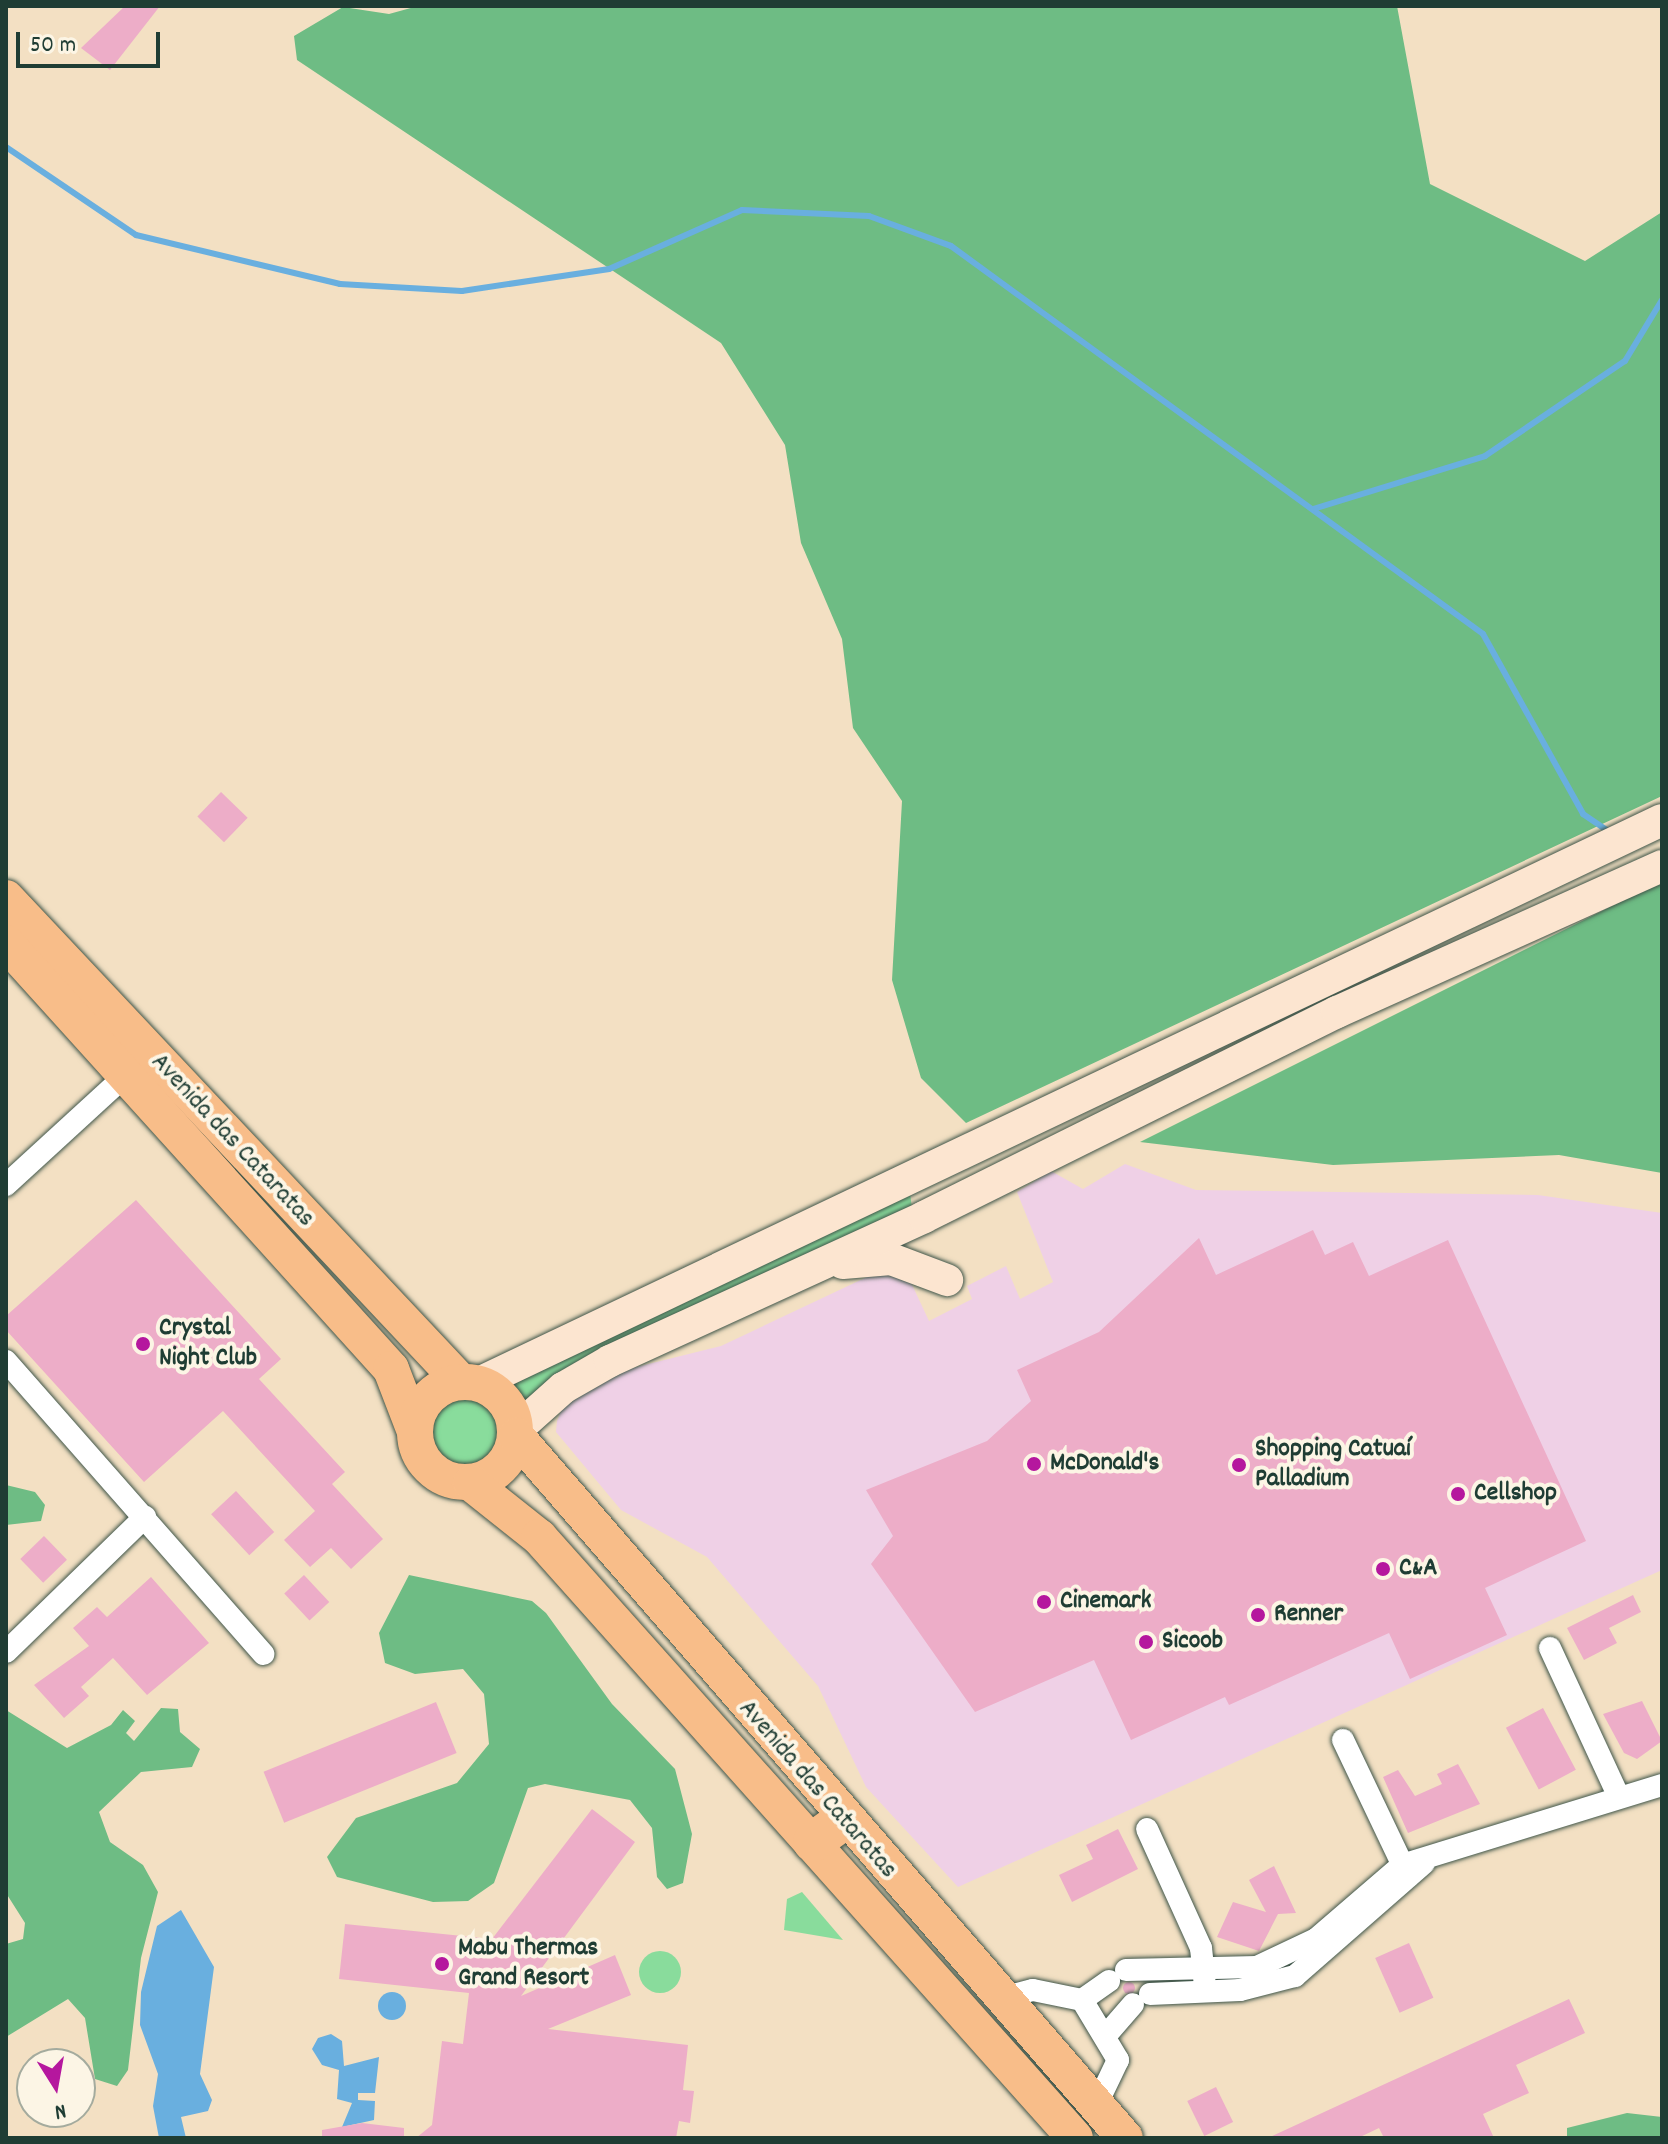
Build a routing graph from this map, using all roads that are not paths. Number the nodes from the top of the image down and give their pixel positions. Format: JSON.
{"nodes":[{"id":1,"x":1662,"y":820,"type":"edge"},
{"id":2,"x":1662,"y":866,"type":"edge"},
{"id":3,"x":6,"y":898,"type":"edge"},
{"id":4,"x":6,"y":943,"type":"edge"},
{"id":5,"x":124,"y":1077,"type":"junction"},
{"id":6,"x":1024,"y":1125,"type":"junction"},
{"id":7,"x":6,"y":1185,"type":"edge"},
{"id":8,"x":924,"y":1217,"type":"junction"},
{"id":9,"x":820,"y":1265,"type":"junction"},
{"id":10,"x":947,"y":1280,"type":"dead end"},
{"id":11,"x":6,"y":1361,"type":"edge"},
{"id":12,"x":470,"y":1382,"type":"junction"},
{"id":13,"x":414,"y":1429,"type":"junction"},
{"id":14,"x":516,"y":1433,"type":"junction"},
{"id":15,"x":471,"y":1483,"type":"junction"},
{"id":16,"x":145,"y":1517,"type":"junction"},
{"id":17,"x":1550,"y":1648,"type":"dead end"},
{"id":18,"x":6,"y":1652,"type":"edge"},
{"id":19,"x":263,"y":1654,"type":"dead end"},
{"id":20,"x":1343,"y":1740,"type":"dead end"},
{"id":21,"x":1662,"y":1785,"type":"edge"},
{"id":22,"x":1617,"y":1793,"type":"junction"},
{"id":23,"x":1147,"y":1829,"type":"dead end"},
{"id":24,"x":828,"y":1831,"type":"junction"},
{"id":25,"x":1412,"y":1870,"type":"junction"},
{"id":26,"x":1205,"y":1980,"type":"junction"},
{"id":27,"x":999,"y":1999,"type":"junction"},
{"id":28,"x":1082,"y":2000,"type":"junction"},
{"id":29,"x":1108,"y":2033,"type":"junction"},
{"id":30,"x":1096,"y":2106,"type":"junction"},
{"id":31,"x":1075,"y":2138,"type":"edge"},
{"id":32,"x":1125,"y":2138,"type":"edge"}],
"edges":[{"from":1,"to":6,"type":"street"},
{"from":2,"to":8,"type":"street"},
{"from":3,"to":12,"type":"main road","name":"Avenida das Cataratas"},
{"from":4,"to":5,"type":"main road","name":"Avenida das Cataratas"},
{"from":5,"to":7,"type":"street"},
{"from":5,"to":13,"type":"main road","name":"Avenida das Cataratas"},
{"from":6,"to":8,"type":"street"},
{"from":6,"to":12,"type":"street"},
{"from":8,"to":9,"type":"street"},
{"from":9,"to":10,"type":"street"},
{"from":9,"to":14,"type":"street"},
{"from":11,"to":16,"type":"street"},
{"from":12,"to":13,"type":"main road"},
{"from":12,"to":14,"type":"main road"},
{"from":13,"to":15,"type":"main road"},
{"from":14,"to":15,"type":"main road"},
{"from":14,"to":24,"type":"main road","name":"Avenida das Cataratas"},
{"from":15,"to":24,"type":"main road","name":"Avenida das Cataratas"},
{"from":16,"to":18,"type":"street"},
{"from":16,"to":19,"type":"street"},
{"from":17,"to":22,"type":"street"},
{"from":20,"to":25,"type":"street"},
{"from":21,"to":22,"type":"street"},
{"from":22,"to":25,"type":"street"},
{"from":23,"to":26,"type":"street"},
{"from":24,"to":27,"type":"main road","name":"Avenida das Cataratas"},
{"from":24,"to":31,"type":"main road","name":"Avenida das Cataratas"},
{"from":25,"to":26,"type":"street"},
{"from":26,"to":28,"type":"street"},
{"from":26,"to":29,"type":"street"},
{"from":27,"to":28,"type":"street"},
{"from":27,"to":30,"type":"main road","name":"Avenida das Cataratas"},
{"from":28,"to":29,"type":"street"},
{"from":29,"to":30,"type":"street"},
{"from":30,"to":32,"type":"main road","name":"Avenida das Cataratas"}]}
